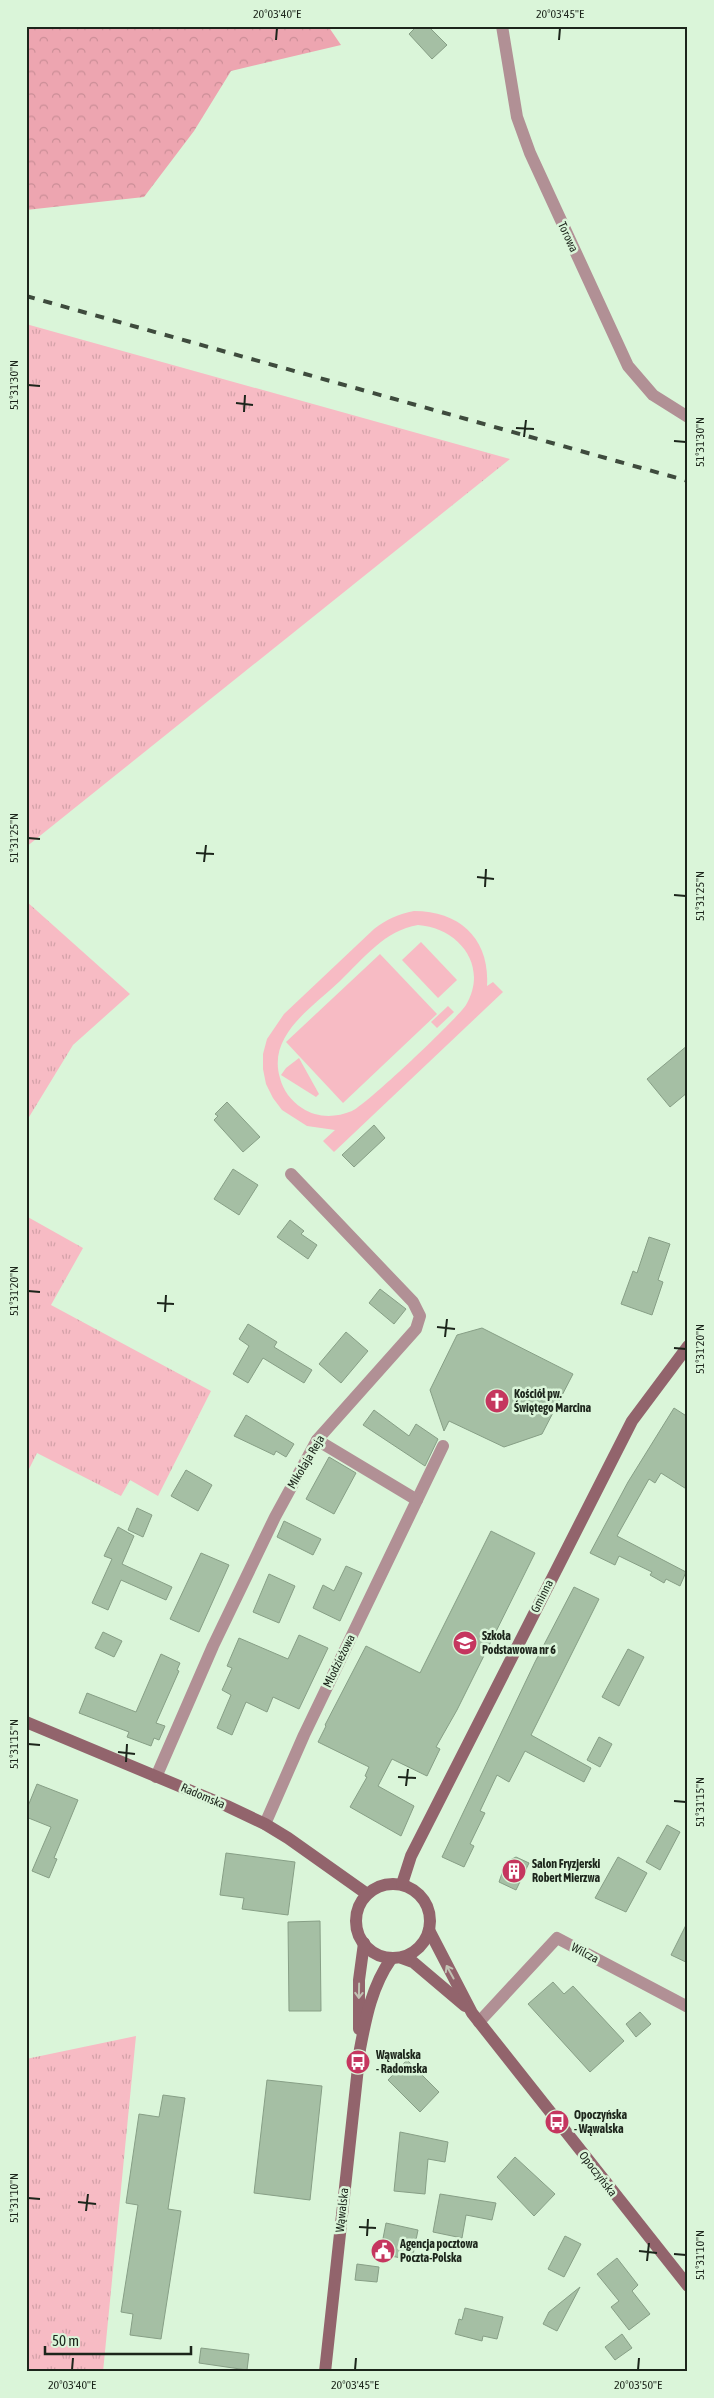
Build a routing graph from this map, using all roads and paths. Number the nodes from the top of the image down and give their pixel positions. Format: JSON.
{"nodes":[{"id":1,"x":502,"y":26,"type":"edge"},
{"id":2,"x":688,"y":417,"type":"edge"},
{"id":3,"x":291,"y":1174,"type":"dead end"},
{"id":4,"x":688,"y":1346,"type":"edge"},
{"id":5,"x":317,"y":1440,"type":"junction"},
{"id":6,"x":443,"y":1446,"type":"dead end"},
{"id":7,"x":417,"y":1500,"type":"junction"},
{"id":8,"x":26,"y":1722,"type":"edge"},
{"id":9,"x":156,"y":1777,"type":"junction"},
{"id":10,"x":265,"y":1824,"type":"junction"},
{"id":11,"x":402,"y":1884,"type":"junction"},
{"id":12,"x":367,"y":1894,"type":"junction"},
{"id":13,"x":429,"y":1930,"type":"junction"},
{"id":14,"x":364,"y":1943,"type":"junction"},
{"id":15,"x":397,"y":1959,"type":"junction"},
{"id":16,"x":688,"y":2008,"type":"edge"},
{"id":17,"x":476,"y":2017,"type":"junction"},
{"id":18,"x":360,"y":2049,"type":"junction"},
{"id":19,"x":688,"y":2286,"type":"edge"},
{"id":20,"x":325,"y":2372,"type":"edge"}],
"edges":[{"from":1,"to":2,"type":"street","name":"Torowa"},
{"from":3,"to":5,"type":"street","name":"Mikołaja Reja"},
{"from":4,"to":11,"type":"main road","name":"Gminna"},
{"from":5,"to":7,"type":"street"},
{"from":5,"to":9,"type":"street","name":"Mikołaja Reja"},
{"from":6,"to":7,"type":"street","name":"Młodzieżowa"},
{"from":7,"to":10,"type":"street","name":"Młodzieżowa"},
{"from":8,"to":9,"type":"main road","name":"Radomska"},
{"from":9,"to":10,"type":"main road","name":"Radomska"},
{"from":10,"to":12,"type":"main road","name":"Radomska"},
{"from":11,"to":12,"type":"main road"},
{"from":11,"to":13,"type":"main road"},
{"from":12,"to":14,"type":"main road"},
{"from":13,"to":15,"type":"main road"},
{"from":17,"to":13,"type":"main road","name":"Opoczyńska","one_way":true},
{"from":14,"to":15,"type":"main road"},
{"from":14,"to":18,"type":"main road","name":"Wąwalska","one_way":true},
{"from":15,"to":17,"type":"main road","name":"Opoczyńska"},
{"from":15,"to":18,"type":"main road","name":"Wąwalska"},
{"from":16,"to":17,"type":"street","name":"Wilcza"},
{"from":17,"to":19,"type":"main road","name":"Opoczyńska"},
{"from":18,"to":20,"type":"main road","name":"Wąwalska"}]}
